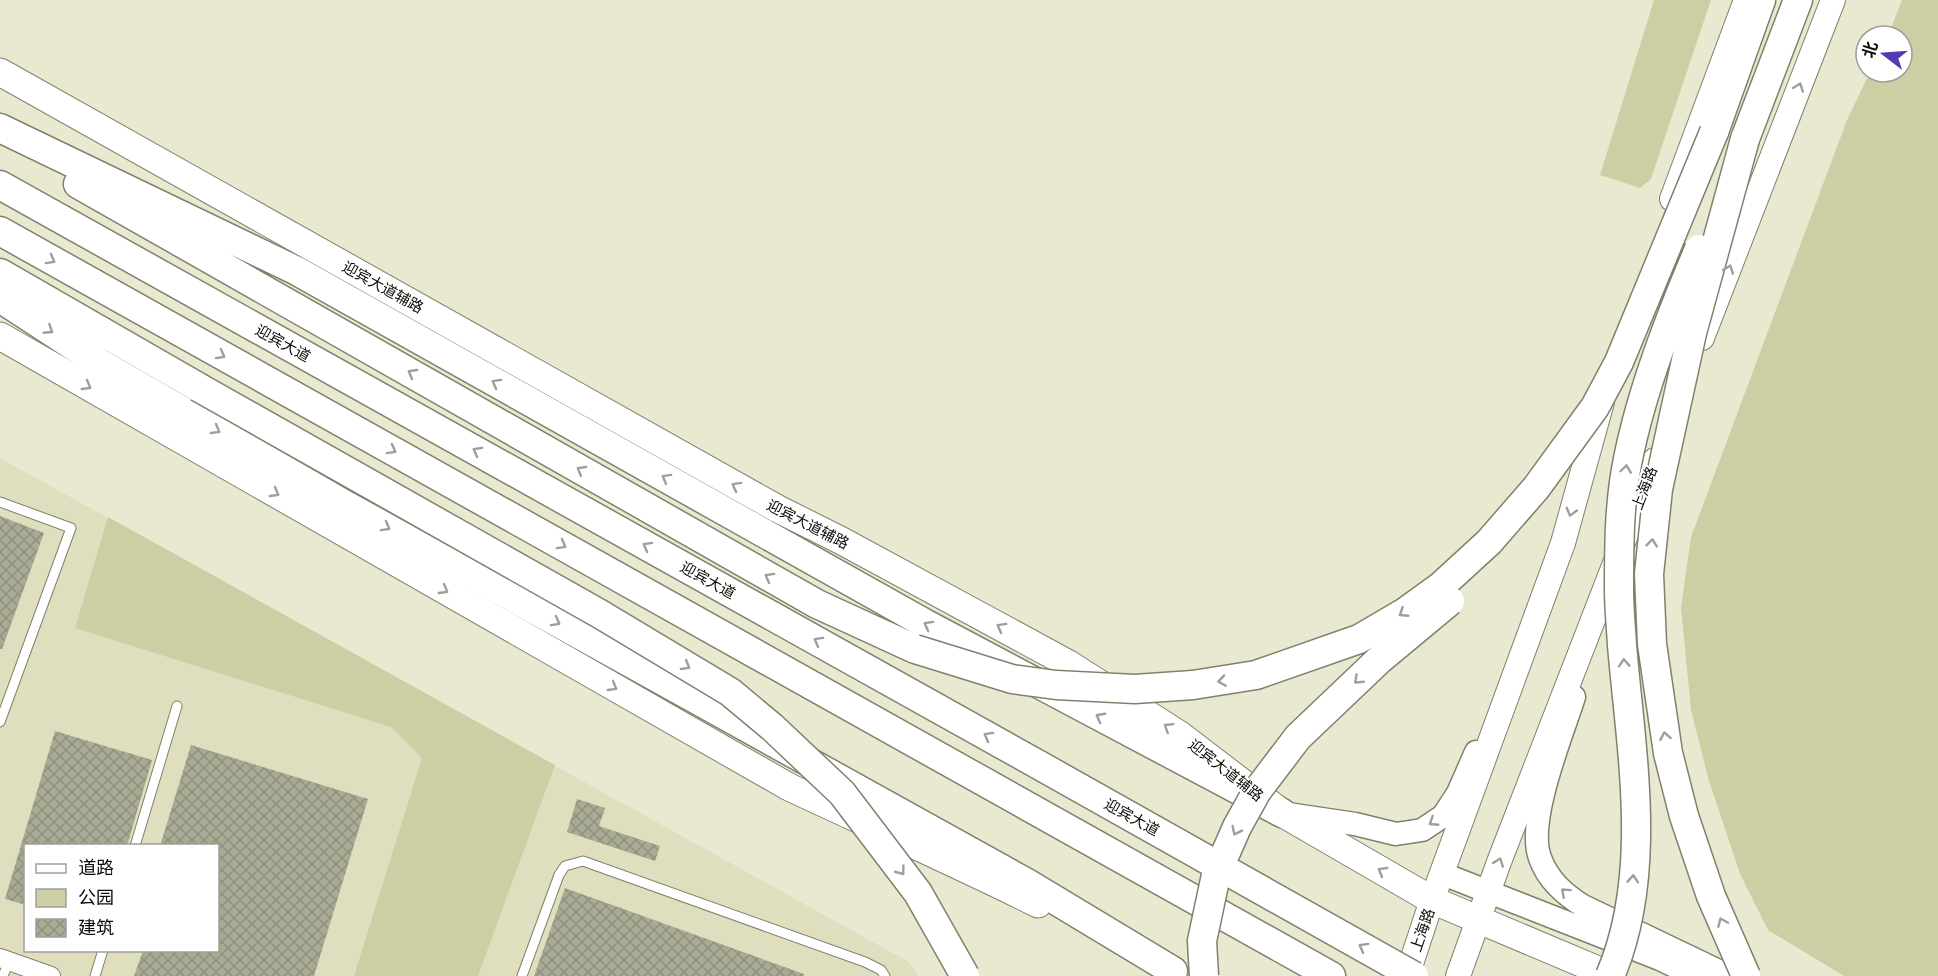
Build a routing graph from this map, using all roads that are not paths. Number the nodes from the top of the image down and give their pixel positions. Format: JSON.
{"nodes":[{"id":1,"x":1746,"y":0,"type":"edge"},
{"id":2,"x":1761,"y":0,"type":"edge"},
{"id":3,"x":1798,"y":0,"type":"edge"},
{"id":4,"x":1833,"y":0,"type":"edge"},
{"id":5,"x":0,"y":72,"type":"edge"},
{"id":6,"x":0,"y":128,"type":"edge"},
{"id":7,"x":1714,"y":132,"type":"junction"},
{"id":8,"x":1745,"y":139,"type":"junction"},
{"id":9,"x":0,"y":141,"type":"edge"},
{"id":10,"x":0,"y":185,"type":"edge"},
{"id":11,"x":0,"y":231,"type":"edge"},
{"id":12,"x":0,"y":273,"type":"edge"},
{"id":13,"x":0,"y":298,"type":"edge"},
{"id":14,"x":0,"y":336,"type":"edge"},
{"id":15,"x":0,"y":502,"type":"edge"},
{"id":16,"x":1630,"y":523,"type":"junction"},
{"id":17,"x":1563,"y":543,"type":"junction"},
{"id":18,"x":177,"y":706,"type":"dead end"},
{"id":19,"x":0,"y":722,"type":"edge"},
{"id":20,"x":1281,"y":813,"type":"junction"},
{"id":21,"x":136,"y":844,"type":"edge"},
{"id":22,"x":1443,"y":874,"type":"junction"},
{"id":23,"x":1488,"y":891,"type":"junction"},
{"id":24,"x":1432,"y":900,"type":"junction"},
{"id":25,"x":1478,"y":918,"type":"junction"},
{"id":26,"x":103,"y":952,"type":"edge"},
{"id":27,"x":4,"y":965,"type":"edge"},
{"id":28,"x":1178,"y":974,"type":"edge"},
{"id":29,"x":51,"y":976,"type":"edge"},
{"id":30,"x":95,"y":976,"type":"edge"},
{"id":31,"x":522,"y":976,"type":"edge"},
{"id":32,"x":885,"y":976,"type":"edge"},
{"id":33,"x":965,"y":976,"type":"edge"},
{"id":34,"x":1204,"y":976,"type":"edge"},
{"id":35,"x":1331,"y":976,"type":"edge"},
{"id":36,"x":1407,"y":976,"type":"edge"},
{"id":37,"x":1414,"y":976,"type":"edge"},
{"id":38,"x":1458,"y":976,"type":"edge"},
{"id":39,"x":1611,"y":976,"type":"edge"},
{"id":40,"x":1695,"y":976,"type":"edge"},
{"id":41,"x":1729,"y":976,"type":"edge"},
{"id":42,"x":1746,"y":976,"type":"edge"}],
"edges":[{"from":1,"to":17,"type":"main road","name":"上海路","one_way":true},
{"from":2,"to":7,"type":"highway"},
{"from":3,"to":8,"type":"highway"},
{"from":16,"to":4,"type":"main road","name":"上海路","one_way":true},
{"from":20,"to":5,"type":"main road","name":"迎宾大道辅路","one_way":true},
{"from":20,"to":6,"type":"highway","one_way":true},
{"from":7,"to":9,"type":"highway","one_way":true,"bridge":true},
{"from":7,"to":34,"type":"highway","one_way":true,"bridge":true},
{"from":39,"to":8,"type":"highway","one_way":true,"bridge":true},
{"from":42,"to":8,"type":"highway","one_way":true,"bridge":true},
{"from":37,"to":10,"type":"highway","name":"迎宾大道","one_way":true,"bridge":true},
{"from":11,"to":35,"type":"highway","one_way":true},
{"from":12,"to":33,"type":"highway","one_way":true,"bridge":true},
{"from":13,"to":28,"type":"highway","one_way":true},
{"from":14,"to":28,"type":"main road","one_way":true},
{"from":15,"to":19,"type":"lane"},
{"from":23,"to":16,"type":"main road","name":"上海路","one_way":true},
{"from":41,"to":16,"type":"street","one_way":true},
{"from":17,"to":20,"type":"street","one_way":true},
{"from":17,"to":22,"type":"main road","name":"上海路"},
{"from":18,"to":21,"type":"lane"},
{"from":24,"to":20,"type":"main road","name":"迎宾大道辅路","one_way":true},
{"from":22,"to":23,"type":"street"},
{"from":22,"to":24,"type":"main road","name":"上海路"},
{"from":23,"to":25,"type":"main road","name":"上海路"},
{"from":23,"to":40,"type":"street"},
{"from":24,"to":25,"type":"main road","name":"迎宾大道辅路"},
{"from":24,"to":36,"type":"main road","name":"上海路"},
{"from":25,"to":38,"type":"main road","name":"上海路"},
{"from":25,"to":39,"type":"main road","name":"迎宾大道辅路"},
{"from":26,"to":30,"type":"lane"},
{"from":27,"to":29,"type":"street"},
{"from":31,"to":32,"type":"lane"}]}
